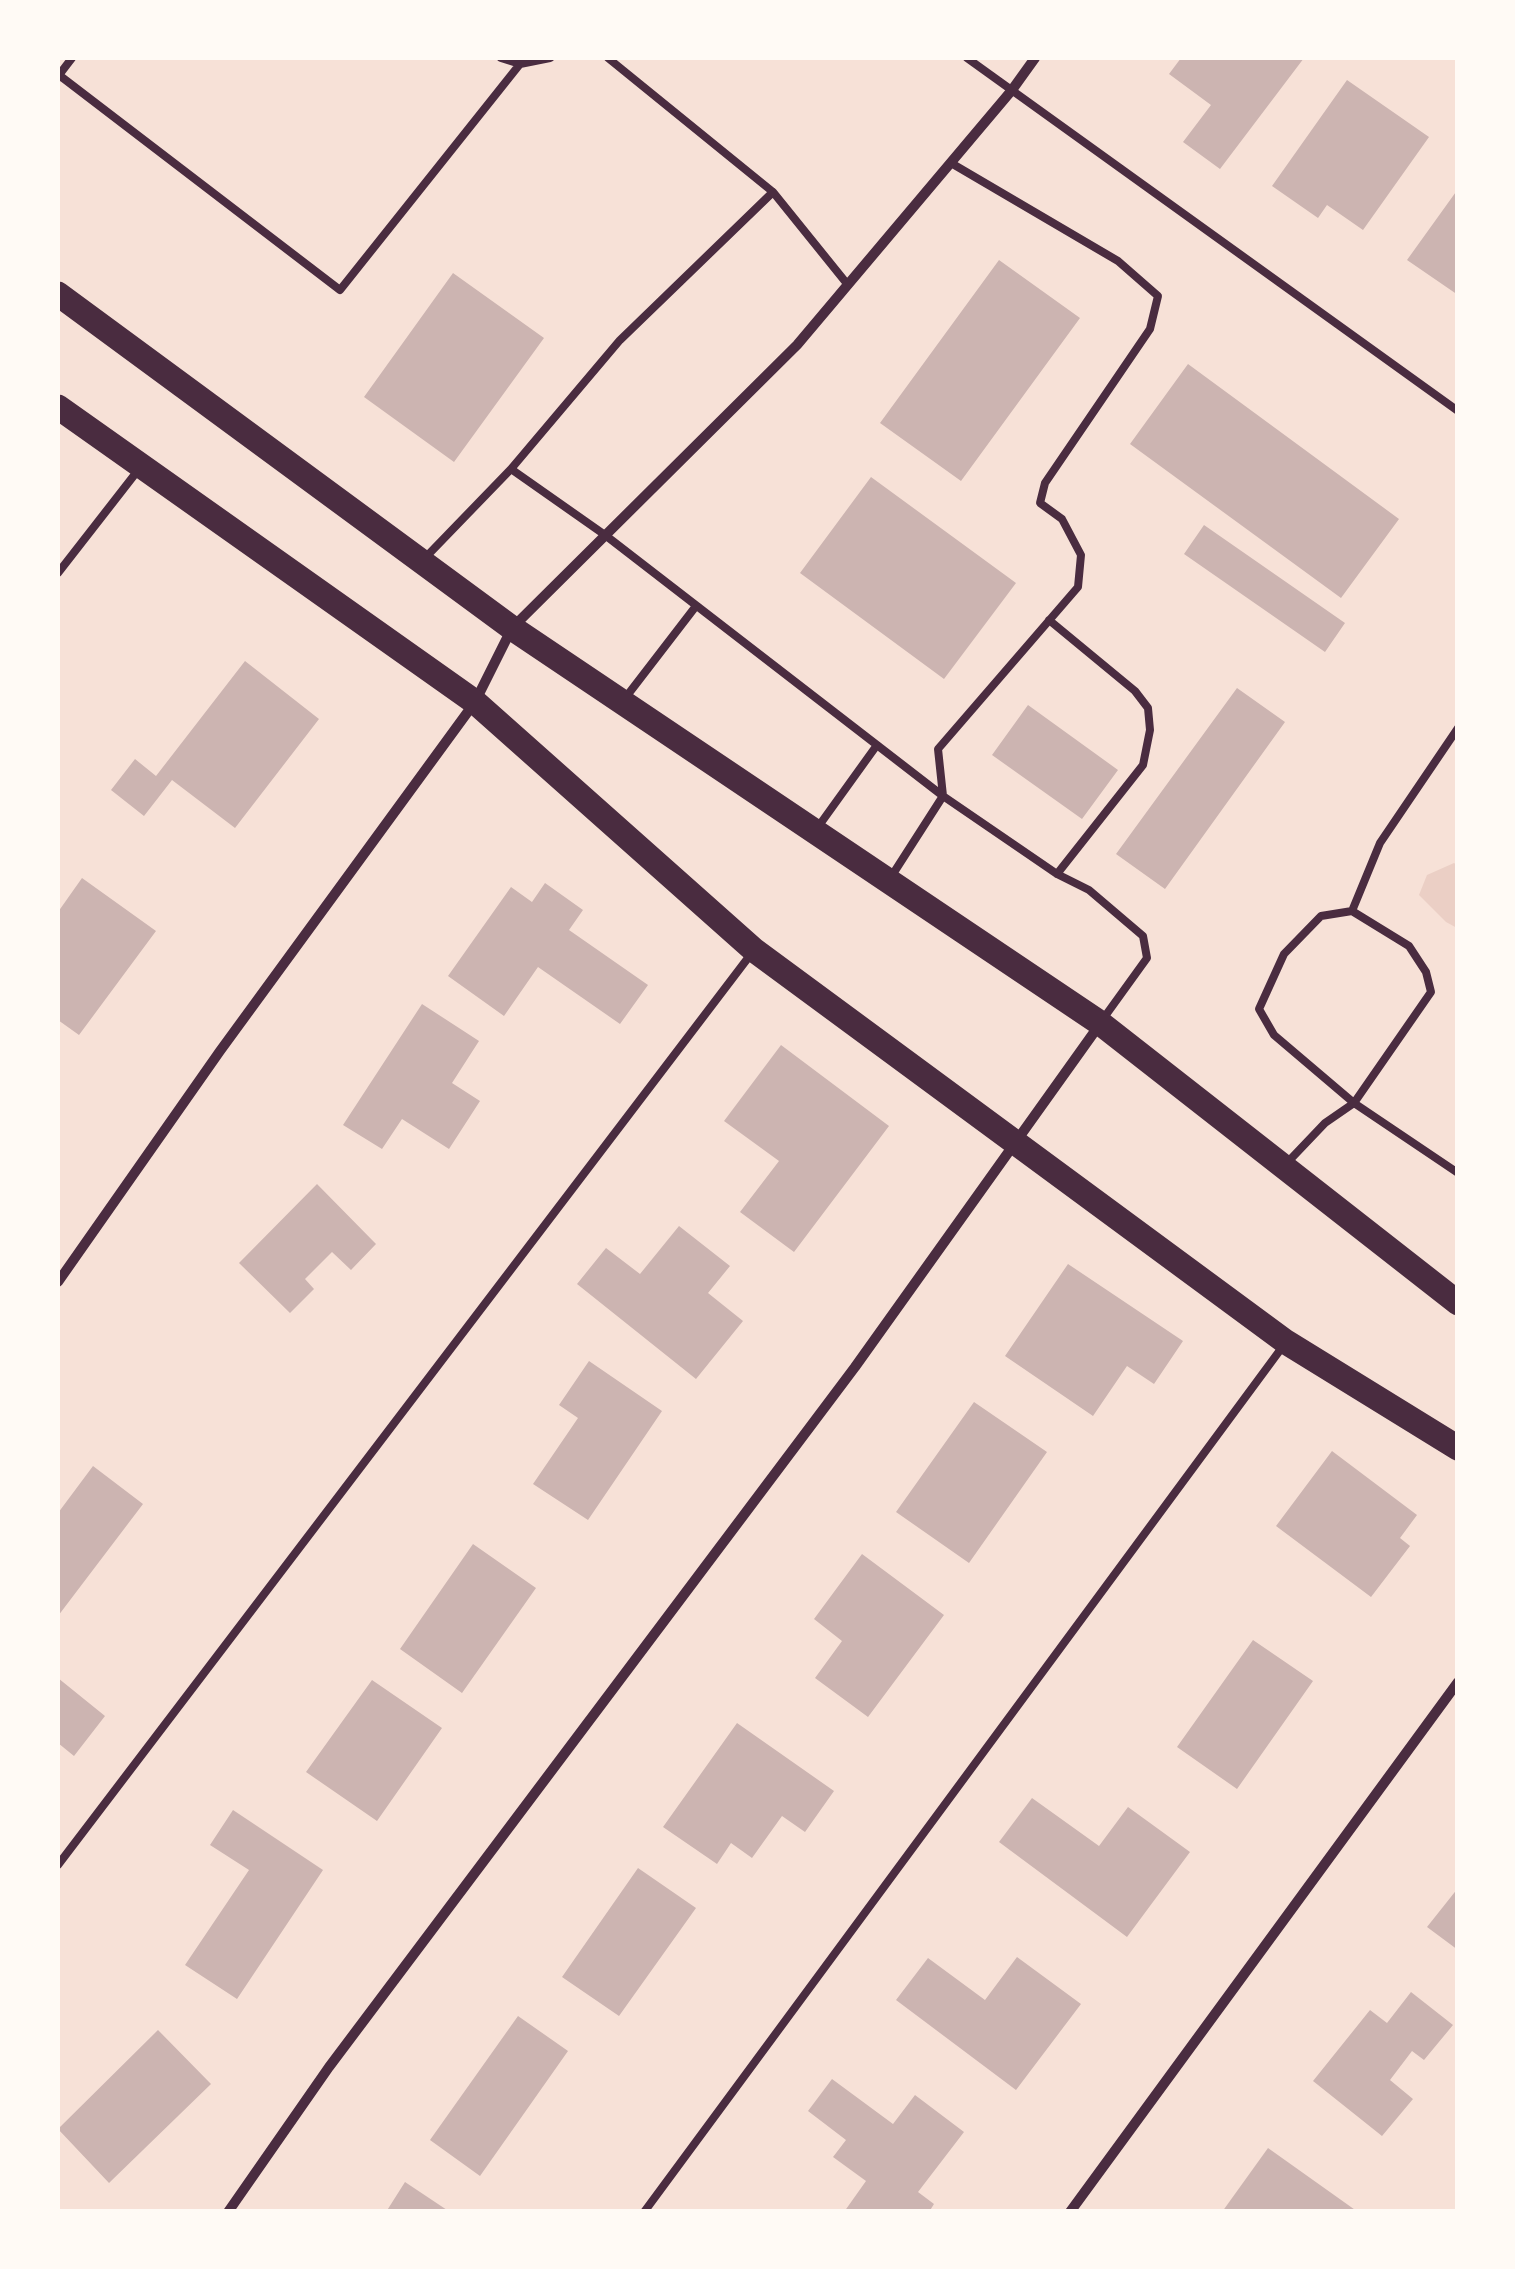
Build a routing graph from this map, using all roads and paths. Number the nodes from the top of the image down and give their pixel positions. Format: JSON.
{"nodes":[{"id":1,"x":72,"y":58,"type":"edge"},
{"id":2,"x":501,"y":58,"type":"edge"},
{"id":3,"x":550,"y":58,"type":"edge"},
{"id":4,"x":608,"y":58,"type":"edge"},
{"id":5,"x":966,"y":58,"type":"edge"},
{"id":6,"x":1035,"y":58,"type":"edge"},
{"id":7,"x":520,"y":64,"type":"junction"},
{"id":8,"x":58,"y":77,"type":"edge"},
{"id":9,"x":1012,"y":90,"type":"junction"},
{"id":10,"x":950,"y":163,"type":"junction"},
{"id":11,"x":773,"y":192,"type":"junction"},
{"id":12,"x":848,"y":284,"type":"junction"},
{"id":13,"x":58,"y":294,"type":"edge"},
{"id":14,"x":58,"y":407,"type":"edge"},
{"id":15,"x":1458,"y":411,"type":"edge"},
{"id":16,"x":141,"y":466,"type":"junction"},
{"id":17,"x":512,"y":469,"type":"junction"},
{"id":18,"x":605,"y":536,"type":"junction"},
{"id":19,"x":422,"y":562,"type":"junction"},
{"id":20,"x":59,"y":567,"type":"edge"},
{"id":21,"x":696,"y":606,"type":"junction"},
{"id":22,"x":1048,"y":620,"type":"junction"},
{"id":23,"x":512,"y":628,"type":"junction"},
{"id":24,"x":475,"y":702,"type":"junction"},
{"id":25,"x":622,"y":702,"type":"junction"},
{"id":26,"x":1458,"y":728,"type":"edge"},
{"id":27,"x":877,"y":745,"type":"junction"},
{"id":28,"x":943,"y":796,"type":"junction"},
{"id":29,"x":815,"y":831,"type":"junction"},
{"id":30,"x":1057,"y":874,"type":"junction"},
{"id":31,"x":888,"y":881,"type":"junction"},
{"id":32,"x":1352,"y":912,"type":"junction"},
{"id":33,"x":754,"y":950,"type":"junction"},
{"id":34,"x":1100,"y":1024,"type":"junction"},
{"id":35,"x":1354,"y":1103,"type":"junction"},
{"id":36,"x":1015,"y":1142,"type":"junction"},
{"id":37,"x":1283,"y":1167,"type":"junction"},
{"id":38,"x":1458,"y":1173,"type":"edge"},
{"id":39,"x":58,"y":1282,"type":"edge"},
{"id":40,"x":1458,"y":1303,"type":"edge"},
{"id":41,"x":1286,"y":1342,"type":"junction"},
{"id":42,"x":1458,"y":1448,"type":"edge"},
{"id":43,"x":1458,"y":1682,"type":"edge"},
{"id":44,"x":58,"y":1866,"type":"edge"},
{"id":45,"x":228,"y":2212,"type":"edge"},
{"id":46,"x":644,"y":2212,"type":"edge"},
{"id":47,"x":1070,"y":2212,"type":"edge"}],
"edges":[{"from":1,"to":8,"type":"lane"},
{"from":2,"to":7,"type":"lane"},
{"from":3,"to":7,"type":"lane"},
{"from":4,"to":11,"type":"lane"},
{"from":5,"to":9,"type":"lane"},
{"from":6,"to":9,"type":"street"},
{"from":7,"to":8,"type":"lane"},
{"from":9,"to":10,"type":"street"},
{"from":9,"to":15,"type":"lane"},
{"from":10,"to":12,"type":"street"},
{"from":10,"to":22,"type":"lane"},
{"from":11,"to":12,"type":"lane"},
{"from":11,"to":17,"type":"lane"},
{"from":12,"to":18,"type":"street"},
{"from":13,"to":19,"type":"main road"},
{"from":14,"to":16,"type":"main road"},
{"from":16,"to":20,"type":"lane"},
{"from":16,"to":24,"type":"main road"},
{"from":17,"to":18,"type":"lane"},
{"from":17,"to":19,"type":"lane"},
{"from":18,"to":21,"type":"lane"},
{"from":18,"to":23,"type":"street"},
{"from":19,"to":23,"type":"main road"},
{"from":21,"to":25,"type":"lane"},
{"from":21,"to":27,"type":"lane"},
{"from":22,"to":28,"type":"lane"},
{"from":22,"to":30,"type":"lane"},
{"from":23,"to":24,"type":"street"},
{"from":23,"to":25,"type":"main road"},
{"from":24,"to":33,"type":"main road"},
{"from":24,"to":39,"type":"street"},
{"from":25,"to":29,"type":"main road"},
{"from":26,"to":32,"type":"lane"},
{"from":27,"to":28,"type":"lane"},
{"from":27,"to":29,"type":"lane"},
{"from":28,"to":30,"type":"lane"},
{"from":28,"to":31,"type":"lane"},
{"from":29,"to":31,"type":"main road"},
{"from":30,"to":34,"type":"lane"},
{"from":31,"to":34,"type":"main road"},
{"from":32,"to":35,"type":"lane"},
{"from":32,"to":35,"type":"lane"},
{"from":33,"to":36,"type":"main road"},
{"from":33,"to":44,"type":"lane"},
{"from":34,"to":36,"type":"street"},
{"from":34,"to":37,"type":"main road"},
{"from":35,"to":37,"type":"lane"},
{"from":35,"to":38,"type":"lane"},
{"from":36,"to":41,"type":"main road"},
{"from":36,"to":45,"type":"street"},
{"from":37,"to":40,"type":"main road"},
{"from":41,"to":42,"type":"main road"},
{"from":41,"to":46,"type":"lane"},
{"from":43,"to":47,"type":"street"}]}
